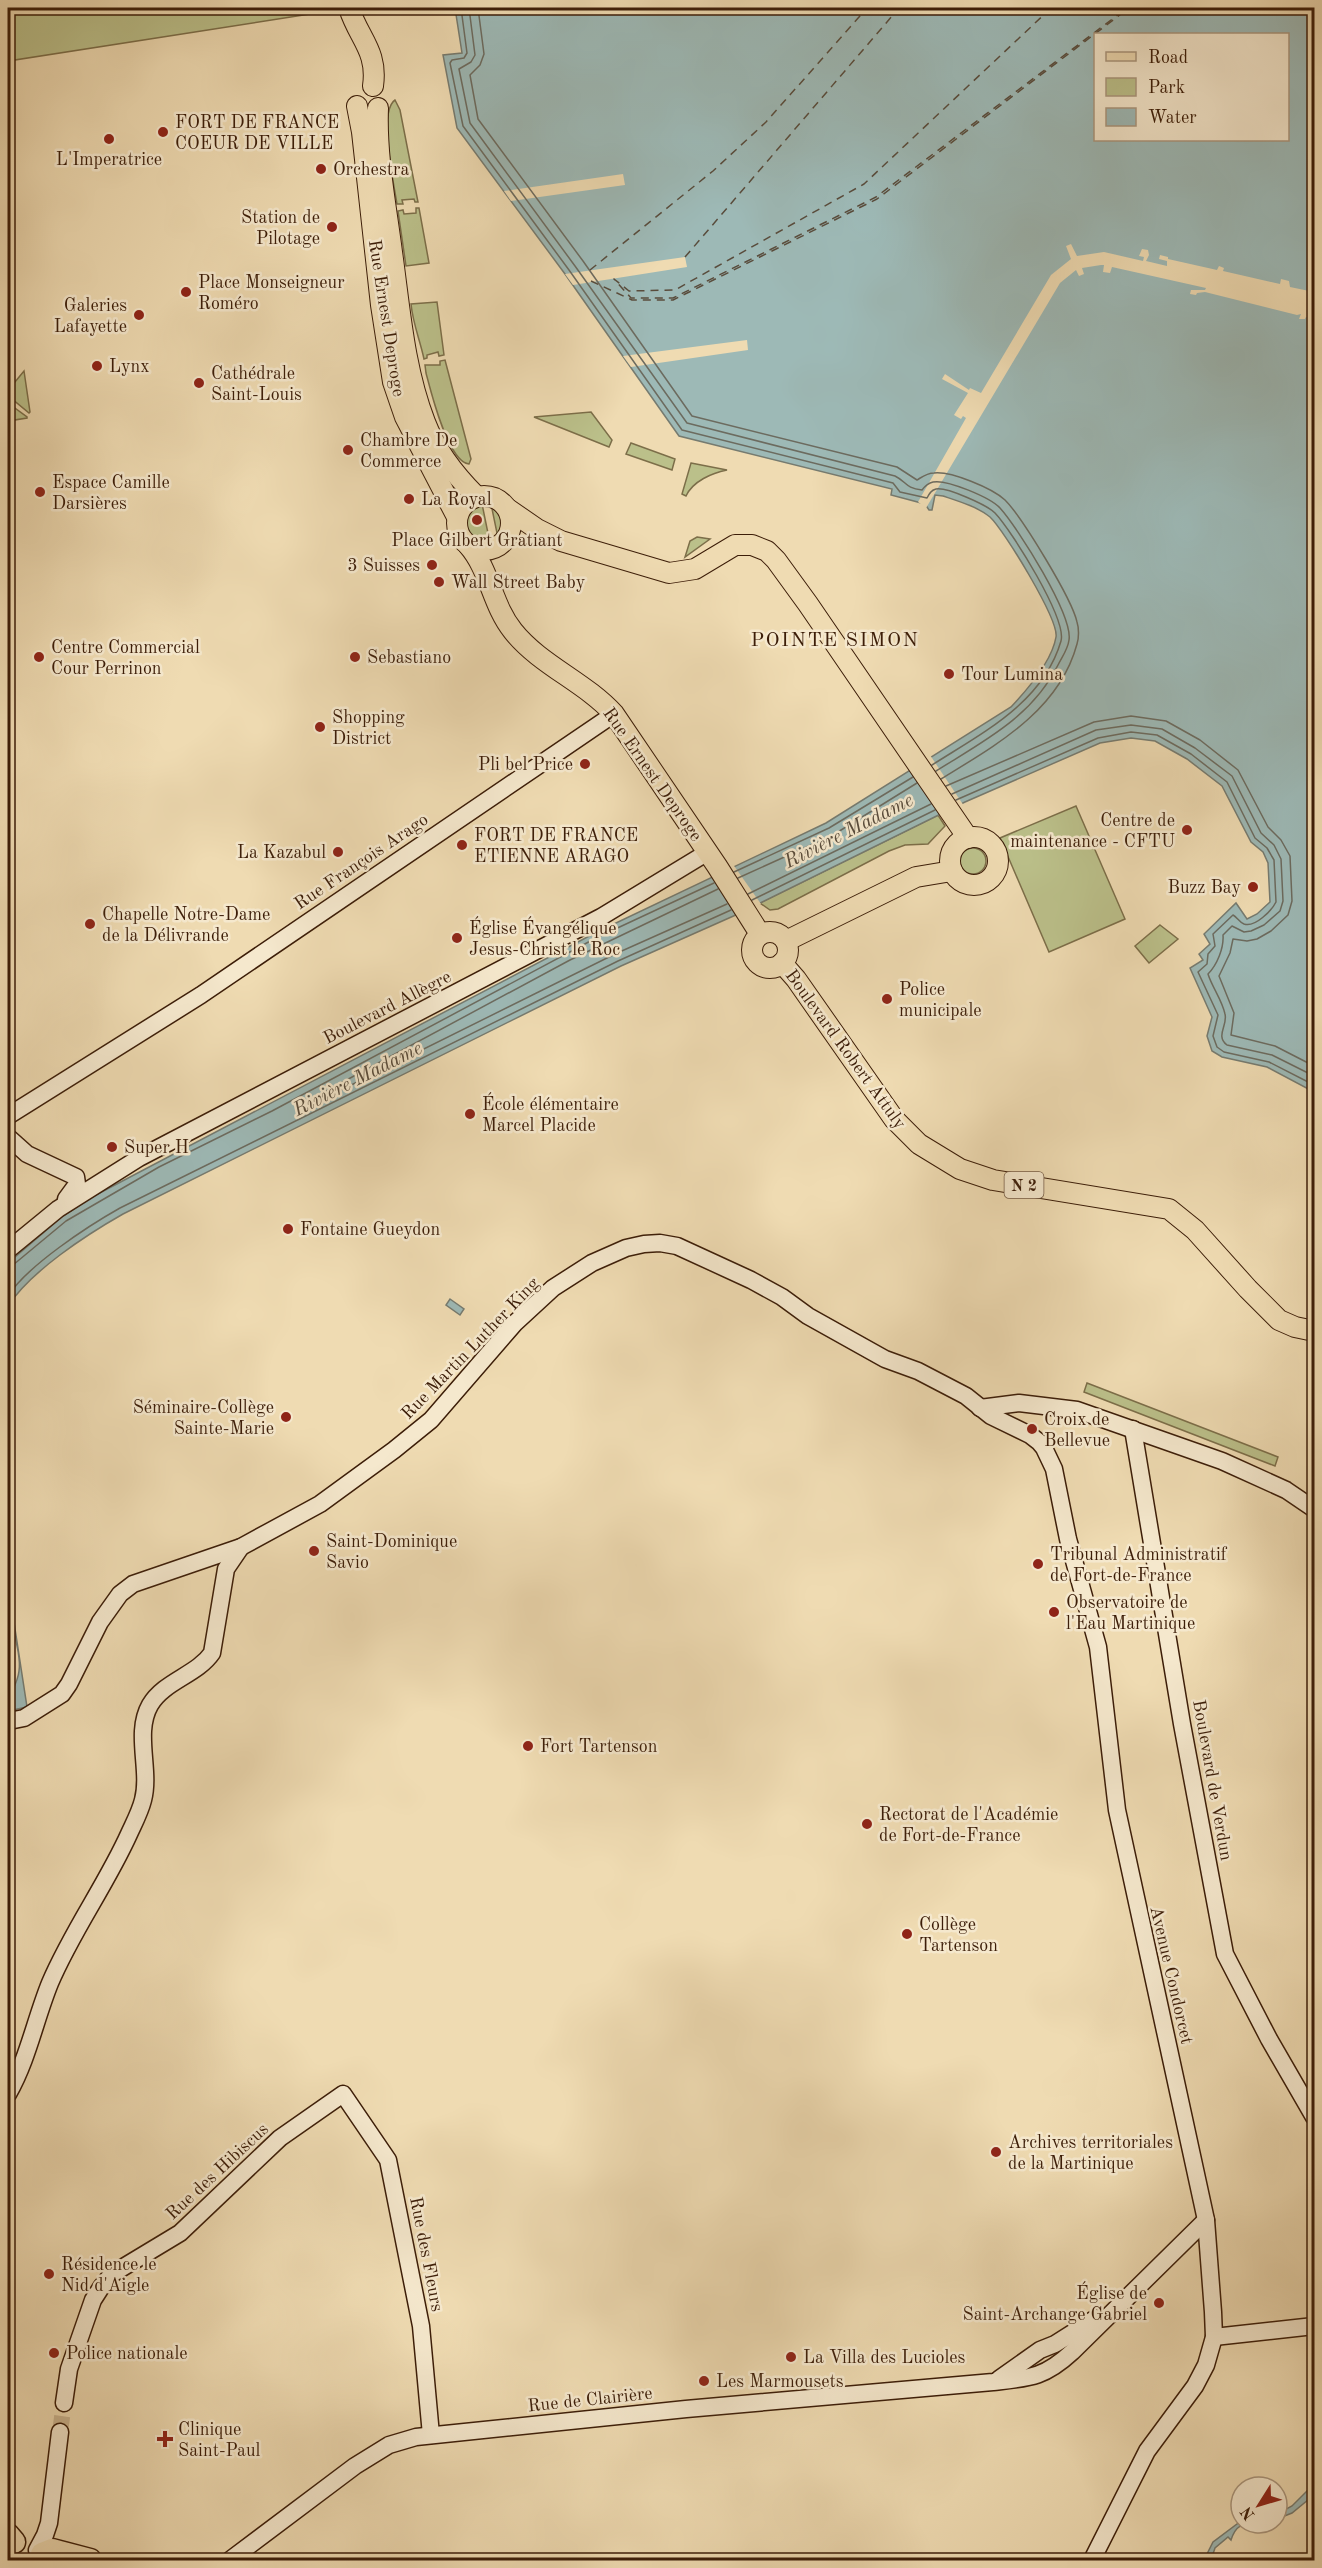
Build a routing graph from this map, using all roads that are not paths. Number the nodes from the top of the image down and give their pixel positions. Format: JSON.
{"nodes":[{"id":1,"x":349,"y":8,"type":"edge"},
{"id":2,"x":373,"y":86,"type":"junction"},
{"id":3,"x":357,"y":106,"type":"junction"},
{"id":4,"x":378,"y":108,"type":"junction"},
{"id":5,"x":476,"y":496,"type":"junction"},
{"id":6,"x":508,"y":509,"type":"junction"},
{"id":7,"x":457,"y":517,"type":"junction"},
{"id":8,"x":468,"y":545,"type":"junction"},
{"id":9,"x":614,"y":714,"type":"junction"},
{"id":10,"x":968,"y":838,"type":"junction"},
{"id":11,"x":713,"y":859,"type":"junction"},
{"id":12,"x":952,"y":871,"type":"junction"},
{"id":13,"x":760,"y":934,"type":"junction"},
{"id":14,"x":786,"y":941,"type":"junction"},
{"id":15,"x":782,"y":963,"type":"junction"},
{"id":16,"x":8,"y":1116,"type":"edge"},
{"id":17,"x":8,"y":1137,"type":"edge"},
{"id":18,"x":112,"y":1173,"type":"junction"},
{"id":19,"x":72,"y":1174,"type":"junction"},
{"id":20,"x":58,"y":1209,"type":"junction"},
{"id":21,"x":8,"y":1250,"type":"edge"},
{"id":22,"x":1314,"y":1331,"type":"edge"},
{"id":23,"x":981,"y":1408,"type":"junction"},
{"id":24,"x":1133,"y":1429,"type":"junction"},
{"id":25,"x":1314,"y":1509,"type":"edge"},
{"id":26,"x":241,"y":1547,"type":"junction"},
{"id":27,"x":192,"y":1564,"type":"junction"},
{"id":28,"x":222,"y":1588,"type":"junction"},
{"id":29,"x":8,"y":1718,"type":"edge"},
{"id":30,"x":8,"y":2094,"type":"edge"},
{"id":31,"x":343,"y":2094,"type":"joint"},
{"id":32,"x":1314,"y":2117,"type":"edge"},
{"id":33,"x":1206,"y":2220,"type":"junction"},
{"id":34,"x":1114,"y":2309,"type":"junction"},
{"id":35,"x":1314,"y":2326,"type":"edge"},
{"id":36,"x":1214,"y":2337,"type":"junction"},
{"id":37,"x":1040,"y":2350,"type":"junction"},
{"id":38,"x":1072,"y":2352,"type":"junction"},
{"id":39,"x":1019,"y":2379,"type":"junction"},
{"id":40,"x":993,"y":2382,"type":"junction"},
{"id":41,"x":64,"y":2403,"type":"tunnel mouth"},
{"id":42,"x":60,"y":2433,"type":"tunnel mouth"},
{"id":43,"x":431,"y":2435,"type":"junction"},
{"id":44,"x":10,"y":2540,"type":"edge"},
{"id":45,"x":42,"y":2555,"type":"edge"},
{"id":46,"x":90,"y":2560,"type":"edge"},
{"id":47,"x":230,"y":2560,"type":"edge"},
{"id":48,"x":1092,"y":2560,"type":"edge"}],
"edges":[{"from":1,"to":2,"type":"main road"},
{"from":2,"to":3,"type":"main road"},
{"from":2,"to":4,"type":"main road"},
{"from":3,"to":4,"type":"main road"},
{"from":3,"to":7,"type":"main road","name":"Rue Ernest Deproge"},
{"from":4,"to":5,"type":"main road","name":"Rue Ernest Deproge"},
{"from":5,"to":6,"type":"main road"},
{"from":5,"to":7,"type":"main road"},
{"from":6,"to":8,"type":"main road"},
{"from":6,"to":10,"type":"main road"},
{"from":7,"to":8,"type":"main road"},
{"from":8,"to":9,"type":"main road","name":"Rue Ernest Deproge"},
{"from":9,"to":11,"type":"main road","name":"Rue Ernest Deproge"},
{"from":9,"to":16,"type":"main road","name":"Rue François Arago"},
{"from":10,"to":12,"type":"main road"},
{"from":10,"to":12,"type":"main road"},
{"from":11,"to":13,"type":"main road","name":"Rue Ernest Deproge"},
{"from":11,"to":18,"type":"main road","name":"Boulevard Allègre"},
{"from":12,"to":14,"type":"main road"},
{"from":13,"to":14,"type":"main road"},
{"from":13,"to":15,"type":"main road"},
{"from":14,"to":15,"type":"main road"},
{"from":15,"to":22,"type":"main road","name":"Boulevard Robert Attuly","number":"N 2"},
{"from":17,"to":19,"type":"main road","name":"Boulevard Allègre"},
{"from":18,"to":19,"type":"main road","name":"Boulevard Allègre"},
{"from":18,"to":20,"type":"main road","name":"Boulevard Allègre"},
{"from":19,"to":20,"type":"main road","name":"Boulevard Allègre"},
{"from":20,"to":21,"type":"main road","name":"Boulevard Allègre"},
{"from":23,"to":24,"type":"main road"},
{"from":23,"to":26,"type":"main road","name":"Rue Martin Luther King"},
{"from":23,"to":33,"type":"main road","name":"Avenue Condorcet"},
{"from":24,"to":25,"type":"main road"},
{"from":24,"to":32,"type":"main road","name":"Boulevard de Verdun"},
{"from":26,"to":27,"type":"main road","name":"Rue Martin Luther King"},
{"from":26,"to":28,"type":"main road"},
{"from":27,"to":28,"type":"main road"},
{"from":27,"to":29,"type":"main road","name":"Rue Martin Luther King"},
{"from":28,"to":30,"type":"main road"},
{"from":31,"to":41,"type":"main road","name":"Rue des Hibiscus"},
{"from":31,"to":43,"type":"main road","name":"Rue des Fleurs"},
{"from":33,"to":34,"type":"main road","name":"Rue de Clairière"},
{"from":33,"to":36,"type":"main road","name":"Avenue Condorcet"},
{"from":34,"to":37,"type":"main road","name":"Rue de Clairière"},
{"from":34,"to":38,"type":"main road","name":"Rue de Clairière"},
{"from":35,"to":36,"type":"main road"},
{"from":36,"to":48,"type":"main road","name":"Avenue Condorcet"},
{"from":37,"to":38,"type":"main road"},
{"from":37,"to":39,"type":"main road"},
{"from":37,"to":40,"type":"main road","name":"Rue de Clairière"},
{"from":38,"to":39,"type":"main road","name":"Rue de Clairière"},
{"from":39,"to":40,"type":"main road","name":"Rue de Clairière"},
{"from":40,"to":43,"type":"main road","name":"Rue de Clairière"},
{"from":42,"to":45,"type":"main road"},
{"from":43,"to":47,"type":"main road","name":"Rue de Clairière"},
{"from":44,"to":45,"type":"main road"},
{"from":45,"to":46,"type":"highway"}]}
